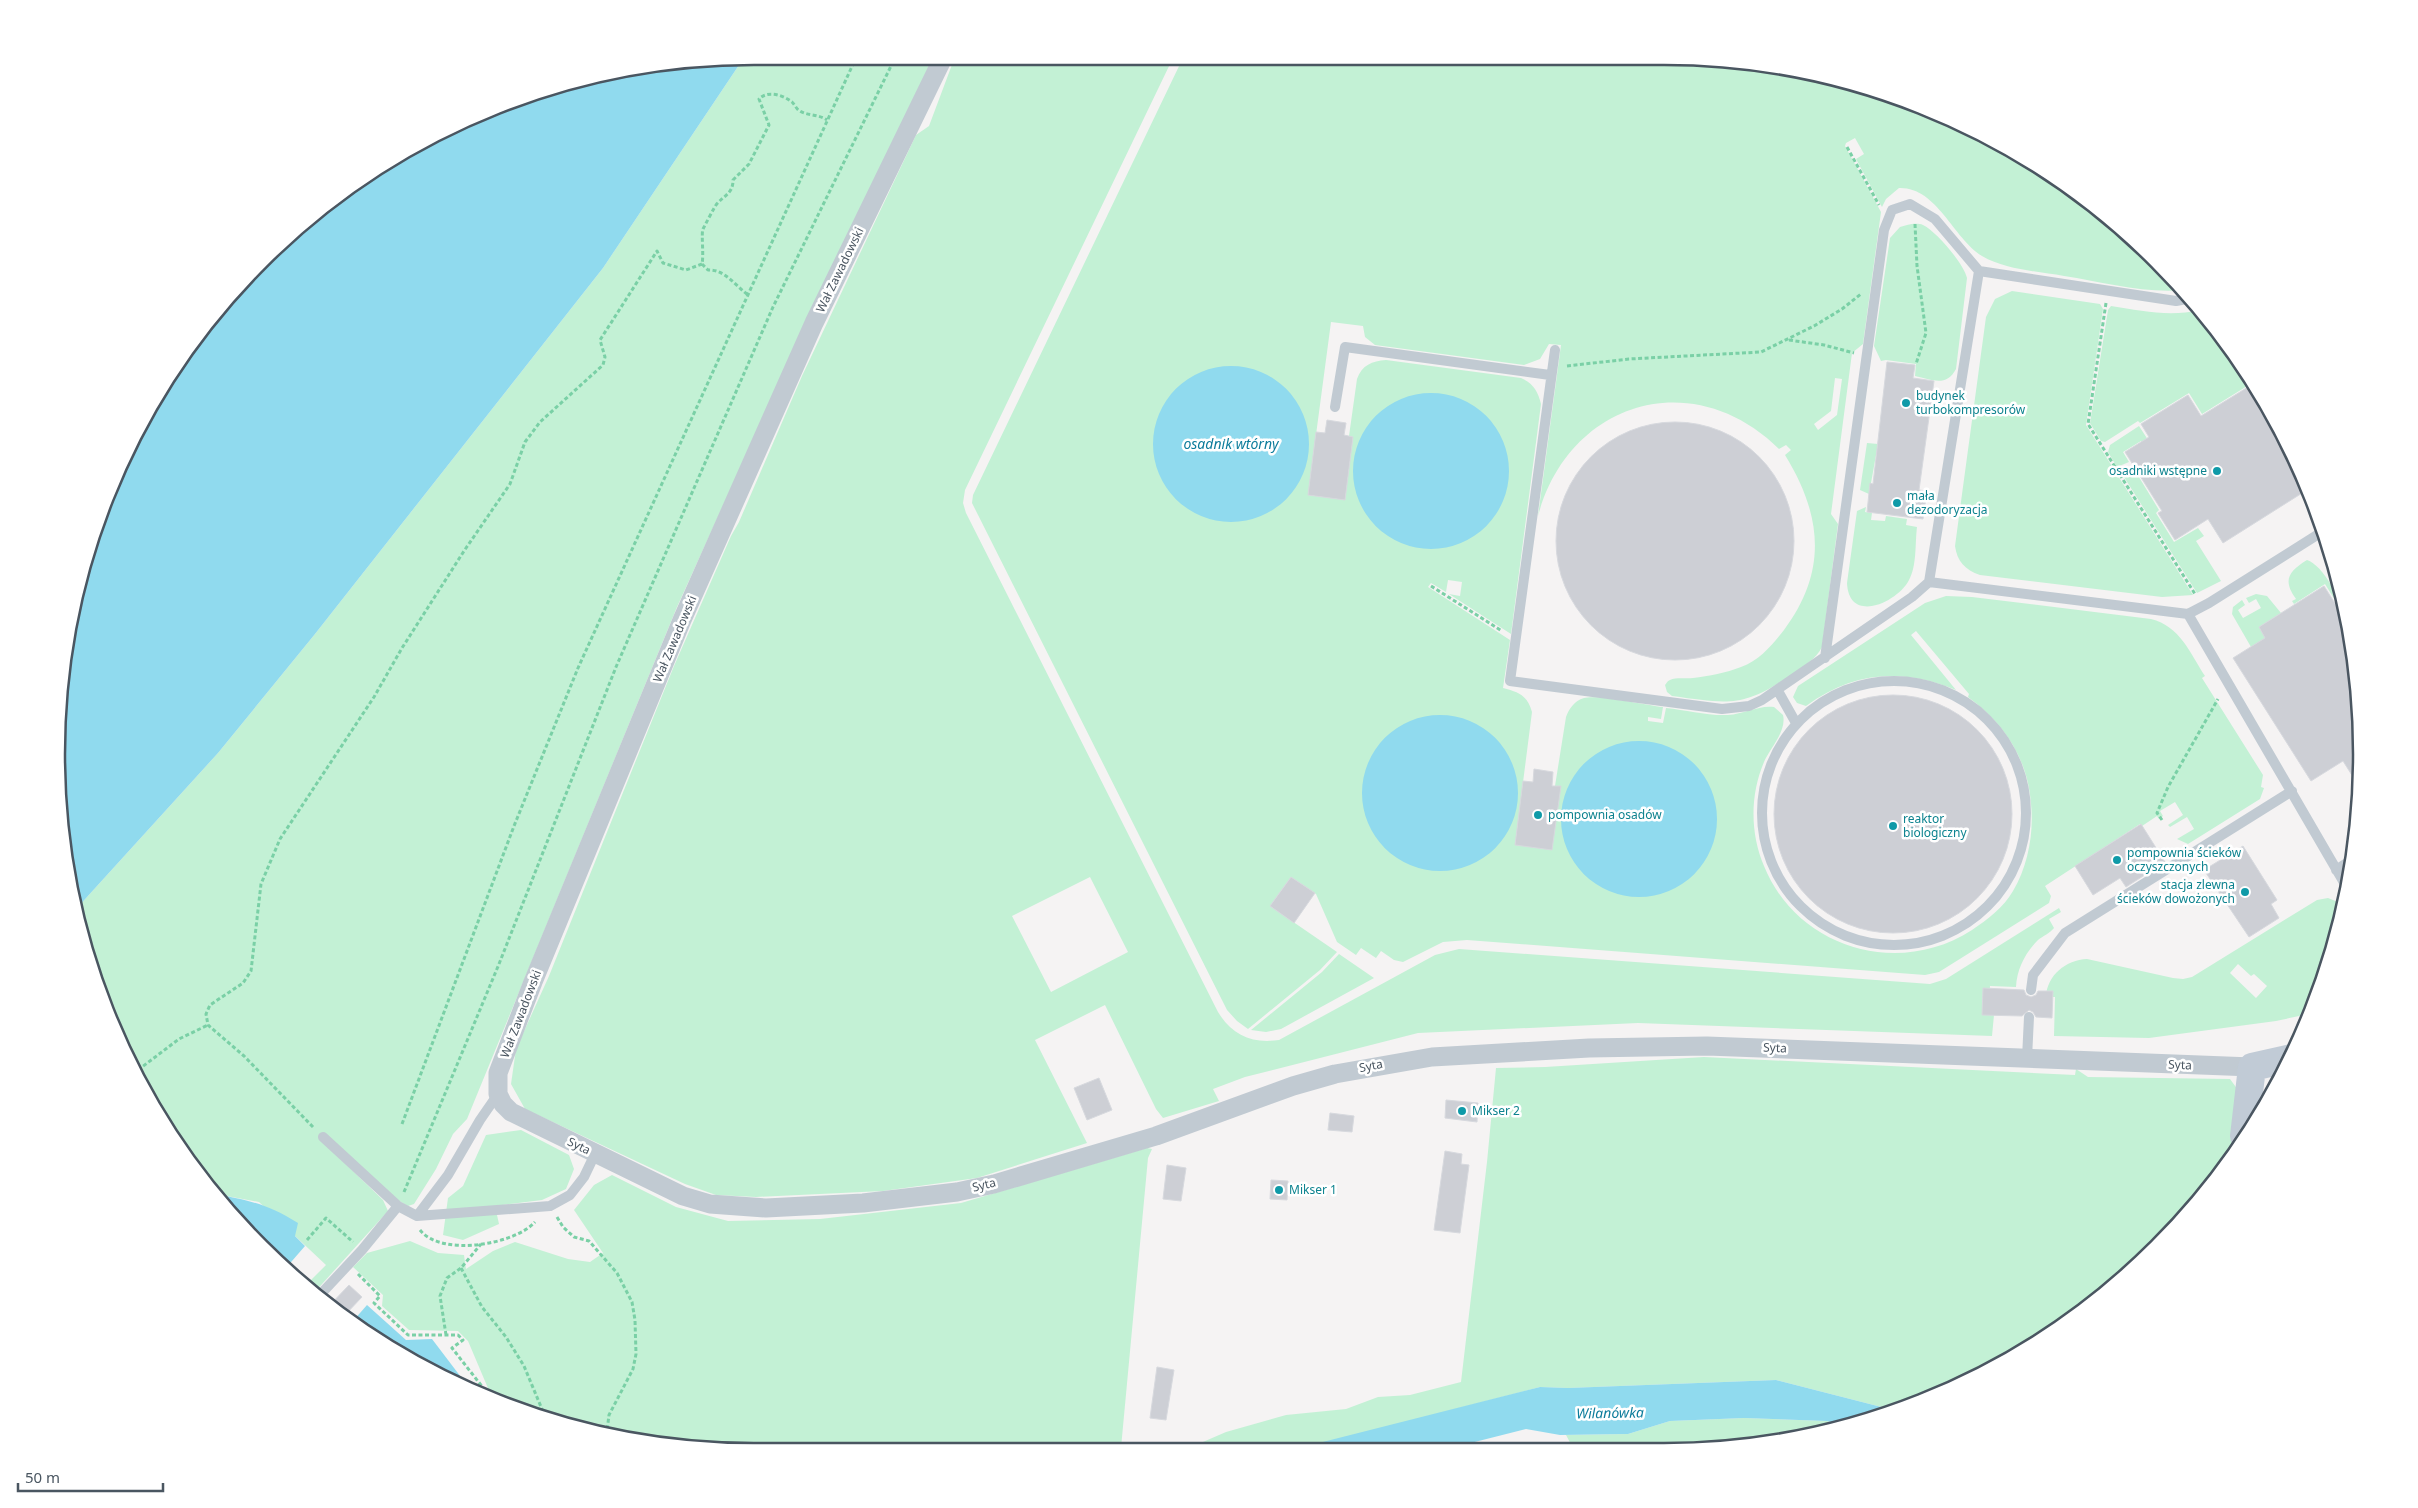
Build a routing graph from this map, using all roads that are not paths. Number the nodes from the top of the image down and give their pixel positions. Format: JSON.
{"nodes":[{"id":1,"x":940,"y":65,"type":"edge"},
{"id":2,"x":1979,"y":271,"type":"junction"},
{"id":3,"x":2182,"y":300,"type":"edge"},
{"id":4,"x":1554,"y":350,"type":"dead end"},
{"id":5,"x":1554,"y":372,"type":"junction"},
{"id":6,"x":1335,"y":407,"type":"dead end"},
{"id":7,"x":2317,"y":535,"type":"edge"},
{"id":8,"x":1929,"y":582,"type":"junction"},
{"id":9,"x":2188,"y":614,"type":"junction"},
{"id":10,"x":1825,"y":658,"type":"junction"},
{"id":11,"x":1778,"y":691,"type":"junction"},
{"id":12,"x":1796,"y":723,"type":"junction"},
{"id":13,"x":2292,"y":791,"type":"junction"},
{"id":14,"x":2344,"y":865,"type":"edge"},
{"id":15,"x":2336,"y":870,"type":"junction"},
{"id":16,"x":2341,"y":879,"type":"edge"},
{"id":17,"x":2031,"y":990,"type":"dead end"},
{"id":18,"x":2028,"y":1017,"type":"dead end"},
{"id":19,"x":2026,"y":1058,"type":"junction"},
{"id":20,"x":2281,"y":1060,"type":"edge"},
{"id":21,"x":2252,"y":1067,"type":"junction"},
{"id":22,"x":498,"y":1094,"type":"junction"},
{"id":23,"x":2245,"y":1123,"type":"edge"},
{"id":24,"x":323,"y":1137,"type":"road end"},
{"id":25,"x":595,"y":1154,"type":"junction"},
{"id":26,"x":398,"y":1206,"type":"junction"},
{"id":27,"x":417,"y":1216,"type":"junction"},
{"id":28,"x":324,"y":1292,"type":"edge"}],
"edges":[{"from":1,"to":22,"type":"street","name":"Wał Zawadowski"},
{"from":2,"to":3,"type":"lane"},
{"from":2,"to":8,"type":"lane"},
{"from":2,"to":10,"type":"lane"},
{"from":4,"to":5,"type":"lane"},
{"from":5,"to":6,"type":"lane"},
{"from":5,"to":11,"type":"lane"},
{"from":7,"to":9,"type":"lane"},
{"from":8,"to":9,"type":"lane"},
{"from":8,"to":10,"type":"lane"},
{"from":9,"to":13,"type":"lane"},
{"from":10,"to":11,"type":"lane"},
{"from":11,"to":12,"type":"lane"},
{"from":12,"to":12,"type":"lane"},
{"from":13,"to":15,"type":"lane"},
{"from":13,"to":17,"type":"lane"},
{"from":14,"to":15,"type":"lane"},
{"from":15,"to":16,"type":"lane"},
{"from":18,"to":19,"type":"lane"},
{"from":19,"to":21,"type":"street","name":"Syta"},
{"from":19,"to":25,"type":"street","name":"Syta"},
{"from":20,"to":21,"type":"street","name":"Syta"},
{"from":21,"to":23,"type":"street"},
{"from":22,"to":25,"type":"street","name":"Syta"},
{"from":22,"to":27,"type":"lane"},
{"from":24,"to":26,"type":"lane"},
{"from":25,"to":27,"type":"lane"},
{"from":26,"to":27,"type":"lane"},
{"from":26,"to":28,"type":"lane"}]}
